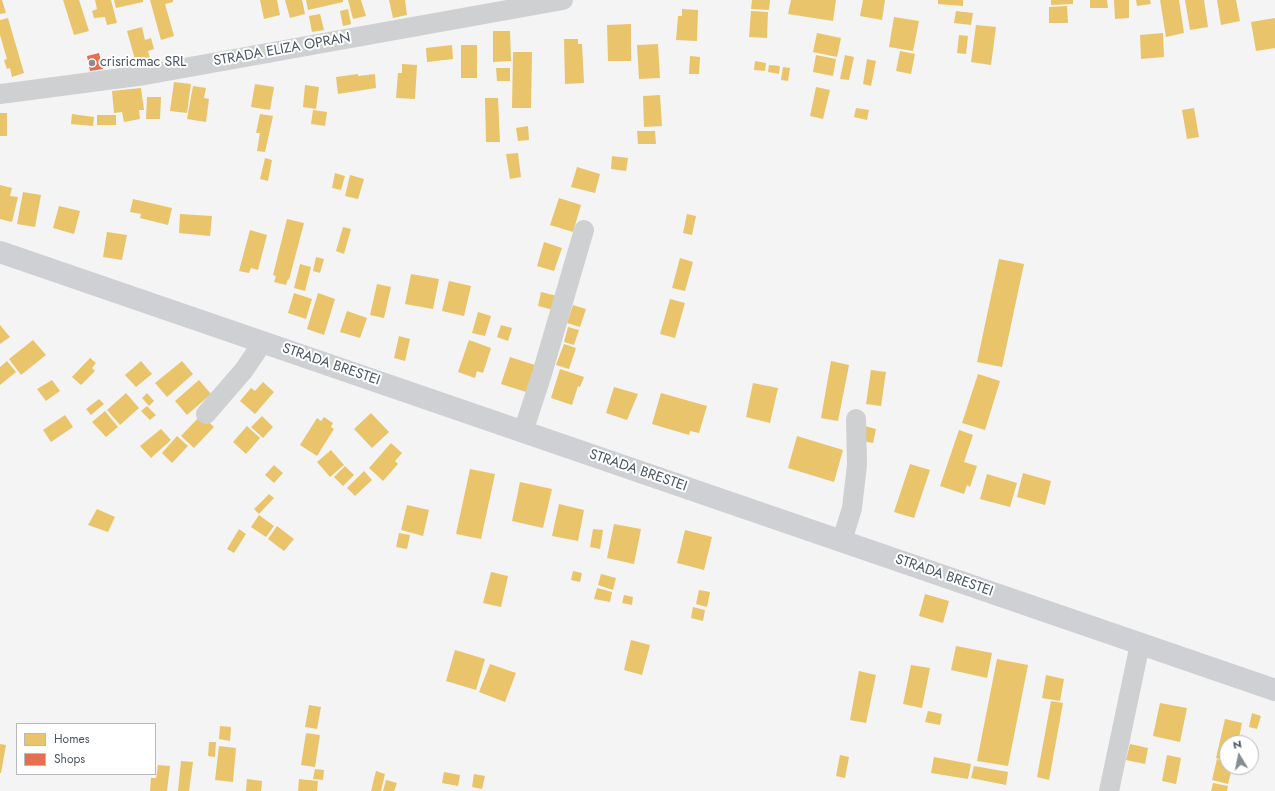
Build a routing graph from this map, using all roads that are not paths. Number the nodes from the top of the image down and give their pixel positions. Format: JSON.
{"nodes":[{"id":1,"x":563,"y":0,"type":"edge"},
{"id":2,"x":524,"y":3,"type":"edge"},
{"id":3,"x":0,"y":94,"type":"edge"},
{"id":4,"x":584,"y":230,"type":"dead end"},
{"id":5,"x":0,"y":252,"type":"edge"},
{"id":6,"x":263,"y":342,"type":"junction"},
{"id":7,"x":206,"y":414,"type":"dead end"},
{"id":8,"x":856,"y":419,"type":"dead end"},
{"id":9,"x":523,"y":432,"type":"junction"},
{"id":10,"x":842,"y":541,"type":"junction"},
{"id":11,"x":1140,"y":644,"type":"junction"},
{"id":12,"x":1275,"y":690,"type":"edge"},
{"id":13,"x":1109,"y":791,"type":"edge"}],
"edges":[{"from":1,"to":2,"type":"street","name":"STRADA ELIZA OPRAN"},
{"from":2,"to":3,"type":"street","name":"STRADA ELIZA OPRAN"},
{"from":4,"to":9,"type":"street"},
{"from":5,"to":6,"type":"main road","name":"STRADA BRESTEI"},
{"from":6,"to":7,"type":"street"},
{"from":6,"to":9,"type":"main road","name":"STRADA BRESTEI"},
{"from":8,"to":10,"type":"street"},
{"from":9,"to":10,"type":"main road","name":"STRADA BRESTEI"},
{"from":10,"to":11,"type":"main road","name":"STRADA BRESTEI"},
{"from":11,"to":12,"type":"main road","name":"STRADA BRESTEI"},
{"from":11,"to":13,"type":"street"}]}
